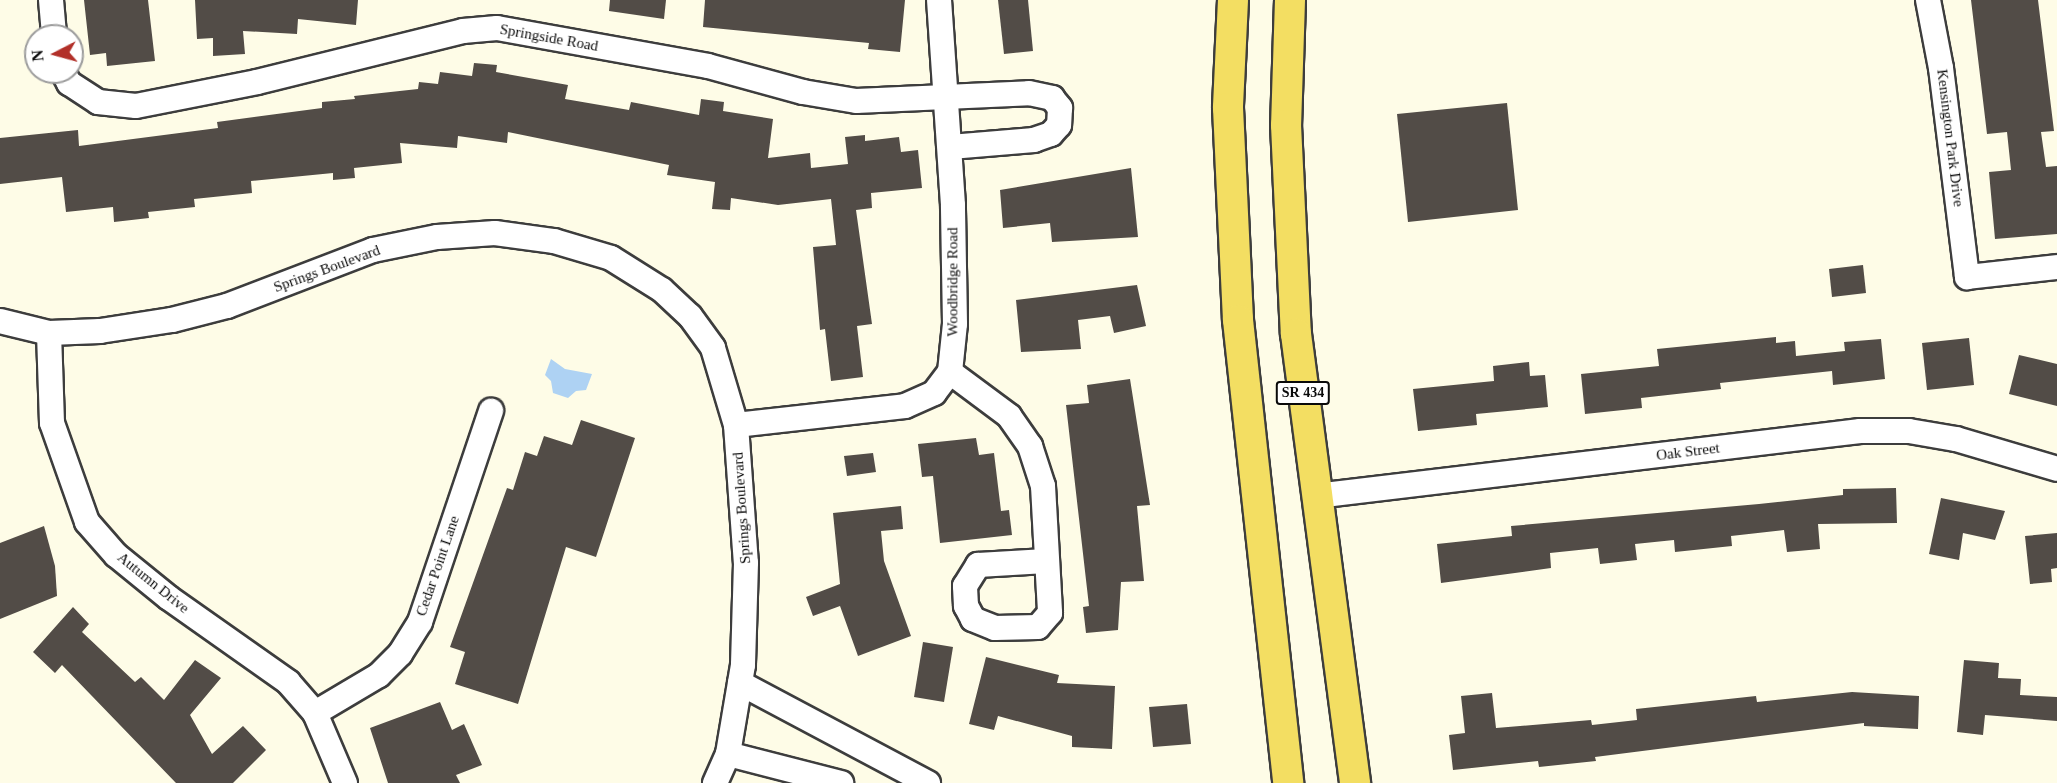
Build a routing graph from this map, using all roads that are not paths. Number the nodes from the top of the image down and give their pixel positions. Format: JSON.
{"nodes":[{"id":1,"x":51,"y":0,"type":"edge"},
{"id":2,"x":939,"y":0,"type":"edge"},
{"id":3,"x":1233,"y":0,"type":"edge"},
{"id":4,"x":1290,"y":0,"type":"edge"},
{"id":5,"x":1928,"y":0,"type":"edge"},
{"id":6,"x":53,"y":24,"type":"edge"},
{"id":7,"x":71,"y":84,"type":"edge"},
{"id":8,"x":943,"y":97,"type":"junction"},
{"id":9,"x":950,"y":147,"type":"junction"},
{"id":10,"x":2057,"y":267,"type":"edge"},
{"id":11,"x":0,"y":321,"type":"edge"},
{"id":12,"x":49,"y":333,"type":"junction"},
{"id":13,"x":950,"y":372,"type":"junction"},
{"id":14,"x":491,"y":411,"type":"dead end"},
{"id":15,"x":736,"y":425,"type":"junction"},
{"id":16,"x":2057,"y":469,"type":"edge"},
{"id":17,"x":1316,"y":496,"type":"junction"},
{"id":18,"x":1046,"y":561,"type":"dead end"},
{"id":19,"x":740,"y":683,"type":"junction"},
{"id":20,"x":315,"y":713,"type":"junction"},
{"id":21,"x":728,"y":754,"type":"junction"},
{"id":22,"x":345,"y":783,"type":"edge"},
{"id":23,"x":715,"y":783,"type":"edge"},
{"id":24,"x":841,"y":783,"type":"edge"},
{"id":25,"x":928,"y":783,"type":"edge"},
{"id":26,"x":1288,"y":783,"type":"edge"},
{"id":27,"x":1355,"y":783,"type":"edge"}],
"edges":[{"from":1,"to":6,"type":"street"},
{"from":2,"to":8,"type":"street","name":"Woodbridge Road"},
{"from":3,"to":26,"type":"main road"},
{"from":4,"to":17,"type":"main road","number":"SR 434"},
{"from":5,"to":10,"type":"street","name":"Kensington Park Drive"},
{"from":7,"to":8,"type":"street","name":"Springside Road"},
{"from":8,"to":9,"type":"street","name":"Woodbridge Road"},
{"from":8,"to":9,"type":"street","name":"Springside Road"},
{"from":9,"to":13,"type":"street","name":"Woodbridge Road"},
{"from":11,"to":12,"type":"street","name":"Springs Boulevard"},
{"from":12,"to":15,"type":"street","name":"Springs Boulevard"},
{"from":12,"to":20,"type":"street","name":"Autumn Drive"},
{"from":13,"to":15,"type":"street"},
{"from":13,"to":18,"type":"street"},
{"from":14,"to":20,"type":"street","name":"Cedar Point Lane"},
{"from":15,"to":19,"type":"street","name":"Springs Boulevard"},
{"from":16,"to":17,"type":"street","name":"Oak Street"},
{"from":17,"to":27,"type":"main road","number":"SR 434"},
{"from":19,"to":21,"type":"street","name":"Springs Boulevard"},
{"from":19,"to":25,"type":"street"},
{"from":20,"to":22,"type":"street","name":"Autumn Drive"},
{"from":21,"to":23,"type":"street","name":"Springs Boulevard"},
{"from":21,"to":24,"type":"street"}]}
